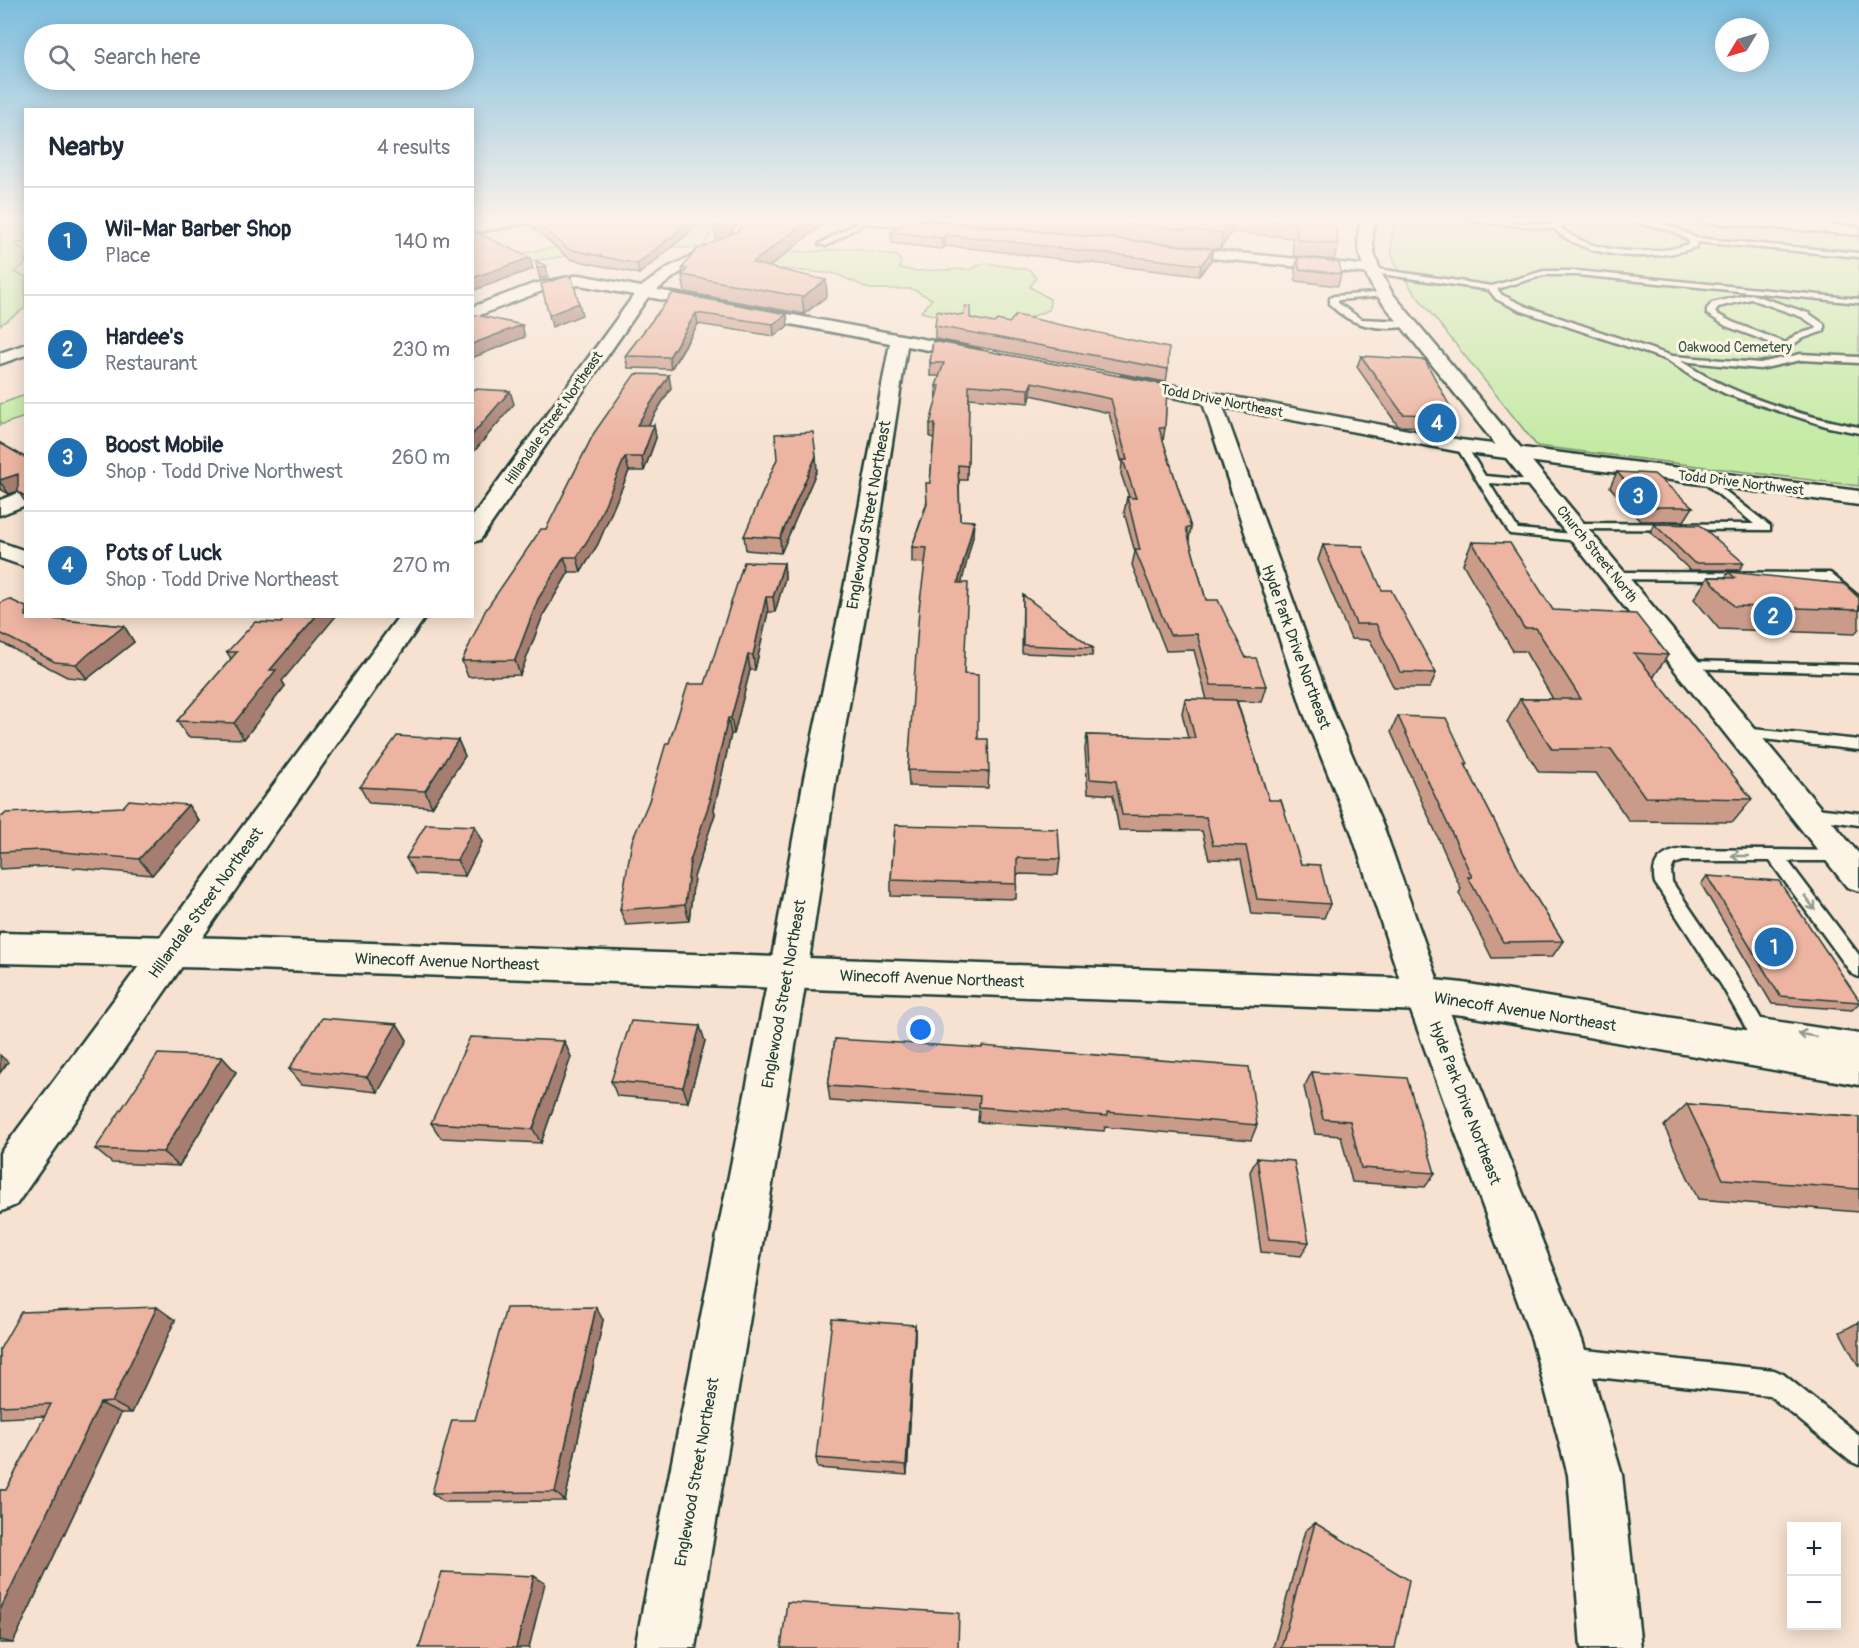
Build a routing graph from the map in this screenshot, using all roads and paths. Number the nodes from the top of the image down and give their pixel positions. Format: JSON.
{"nodes":[{"id":1,"x":518,"y":295,"type":"edge"},
{"id":2,"x":642,"y":295,"type":"edge"},
{"id":3,"x":666,"y":295,"type":"edge"},
{"id":4,"x":1349,"y":295,"type":"edge"},
{"id":5,"x":1386,"y":295,"type":"edge"},
{"id":6,"x":1497,"y":295,"type":"edge"},
{"id":7,"x":1744,"y":295,"type":"edge"},
{"id":8,"x":1754,"y":295,"type":"edge"},
{"id":9,"x":1775,"y":295,"type":"edge"},
{"id":10,"x":1859,"y":301,"type":"edge"},
{"id":11,"x":474,"y":312,"type":"edge"},
{"id":12,"x":1407,"y":324,"type":"junction"},
{"id":13,"x":899,"y":339,"type":"junction"},
{"id":14,"x":1787,"y":346,"type":"junction"},
{"id":15,"x":24,"y":350,"type":"edge"},
{"id":16,"x":992,"y":357,"type":"edge"},
{"id":17,"x":1801,"y":357,"type":"junction"},
{"id":18,"x":1670,"y":358,"type":"junction"},
{"id":19,"x":0,"y":359,"type":"edge"},
{"id":20,"x":1859,"y":360,"type":"edge"},
{"id":21,"x":1107,"y":379,"type":"edge"},
{"id":22,"x":1211,"y":399,"type":"junction"},
{"id":23,"x":1859,"y":430,"type":"edge"},
{"id":24,"x":1461,"y":446,"type":"junction"},
{"id":25,"x":1516,"y":454,"type":"junction"},
{"id":26,"x":1705,"y":478,"type":"junction"},
{"id":27,"x":1482,"y":479,"type":"junction"},
{"id":28,"x":1539,"y":483,"type":"junction"},
{"id":29,"x":24,"y":498,"type":"edge"},
{"id":30,"x":1859,"y":498,"type":"edge"},
{"id":31,"x":0,"y":508,"type":"edge"},
{"id":32,"x":474,"y":532,"type":"edge"},
{"id":33,"x":1579,"y":532,"type":"junction"},
{"id":34,"x":0,"y":549,"type":"edge"},
{"id":35,"x":24,"y":559,"type":"edge"},
{"id":36,"x":1615,"y":576,"type":"junction"},
{"id":37,"x":1678,"y":576,"type":"junction"},
{"id":38,"x":1711,"y":590,"type":"edge"},
{"id":39,"x":1834,"y":600,"type":"edge"},
{"id":40,"x":1859,"y":604,"type":"edge"},
{"id":41,"x":1859,"y":609,"type":"edge"},
{"id":42,"x":412,"y":618,"type":"edge"},
{"id":43,"x":1687,"y":665,"type":"junction"},
{"id":44,"x":1859,"y":669,"type":"edge"},
{"id":45,"x":1742,"y":733,"type":"junction"},
{"id":46,"x":1859,"y":745,"type":"edge"},
{"id":47,"x":1807,"y":813,"type":"junction"},
{"id":48,"x":1859,"y":819,"type":"edge"},
{"id":49,"x":1841,"y":855,"type":"junction"},
{"id":50,"x":1775,"y":856,"type":"junction"},
{"id":51,"x":1859,"y":878,"type":"edge"},
{"id":52,"x":0,"y":948,"type":"edge"},
{"id":53,"x":172,"y":952,"type":"junction"},
{"id":54,"x":1859,"y":969,"type":"edge"},
{"id":55,"x":788,"y":974,"type":"junction"},
{"id":56,"x":1424,"y":995,"type":"junction"},
{"id":57,"x":1763,"y":1040,"type":"junction"},
{"id":58,"x":1851,"y":1054,"type":"edge"},
{"id":59,"x":0,"y":1190,"type":"edge"},
{"id":60,"x":1563,"y":1360,"type":"junction"},
{"id":61,"x":1859,"y":1452,"type":"edge"},
{"id":62,"x":665,"y":1648,"type":"edge"},
{"id":63,"x":1611,"y":1648,"type":"edge"}],
"edges":[{"from":1,"to":11,"type":"street"},
{"from":2,"to":32,"type":"street","name":"Hillandale Street Northeast"},
{"from":3,"to":13,"type":"street"},
{"from":4,"to":12,"type":"lane"},
{"from":5,"to":12,"type":"street","name":"Church Street North"},
{"from":6,"to":18,"type":"lane"},
{"from":7,"to":14,"type":"lane"},
{"from":8,"to":14,"type":"lane"},
{"from":9,"to":10,"type":"lane"},
{"from":12,"to":25,"type":"street","name":"Church Street North"},
{"from":13,"to":16,"type":"street"},
{"from":13,"to":55,"type":"street","name":"Englewood Street Northeast"},
{"from":14,"to":17,"type":"lane"},
{"from":15,"to":19,"type":"street"},
{"from":17,"to":18,"type":"lane"},
{"from":17,"to":20,"type":"lane"},
{"from":18,"to":23,"type":"lane"},
{"from":21,"to":22,"type":"street","name":"Todd Drive Northeast"},
{"from":22,"to":24,"type":"street","name":"Todd Drive Northeast"},
{"from":22,"to":56,"type":"street","name":"Hyde Park Drive Northeast"},
{"from":24,"to":25,"type":"street","name":"Todd Drive Northeast"},
{"from":24,"to":27,"type":"lane"},
{"from":25,"to":26,"type":"street","name":"Todd Drive Northwest"},
{"from":25,"to":28,"type":"street","name":"Church Street North"},
{"from":26,"to":30,"type":"street","name":"Todd Drive Northwest"},
{"from":26,"to":33,"type":"lane"},
{"from":27,"to":28,"type":"lane"},
{"from":27,"to":33,"type":"lane"},
{"from":28,"to":33,"type":"street","name":"Church Street North"},
{"from":29,"to":31,"type":"street"},
{"from":33,"to":36,"type":"street","name":"Church Street North"},
{"from":34,"to":35,"type":"street"},
{"from":36,"to":37,"type":"lane"},
{"from":36,"to":43,"type":"street","name":"Church Street North"},
{"from":37,"to":38,"type":"lane"},
{"from":37,"to":40,"type":"lane"},
{"from":39,"to":41,"type":"lane"},
{"from":42,"to":53,"type":"street","name":"Hillandale Street Northeast"},
{"from":43,"to":44,"type":"lane"},
{"from":43,"to":45,"type":"street","name":"Church Street North"},
{"from":45,"to":46,"type":"lane"},
{"from":45,"to":47,"type":"street","name":"Church Street North"},
{"from":47,"to":48,"type":"lane"},
{"from":47,"to":49,"type":"street","name":"Church Street North"},
{"from":49,"to":50,"type":"lane"},
{"from":49,"to":51,"type":"street","name":"Church Street North"},
{"from":50,"to":54,"type":"lane","one_way":true},
{"from":50,"to":57,"type":"lane","one_way":true},
{"from":52,"to":53,"type":"street","name":"Winecoff Avenue Northeast"},
{"from":53,"to":55,"type":"street","name":"Winecoff Avenue Northeast"},
{"from":53,"to":59,"type":"street","name":"Hillandale Street Northeast"},
{"from":55,"to":56,"type":"street","name":"Winecoff Avenue Northeast"},
{"from":55,"to":62,"type":"street","name":"Englewood Street Northeast"},
{"from":56,"to":57,"type":"street","name":"Winecoff Avenue Northeast"},
{"from":56,"to":60,"type":"street","name":"Hyde Park Drive Northeast"},
{"from":57,"to":58,"type":"street","name":"Winecoff Avenue Northeast"},
{"from":60,"to":61,"type":"lane"},
{"from":60,"to":63,"type":"street","name":"Hyde Park Drive Northeast"}]}
